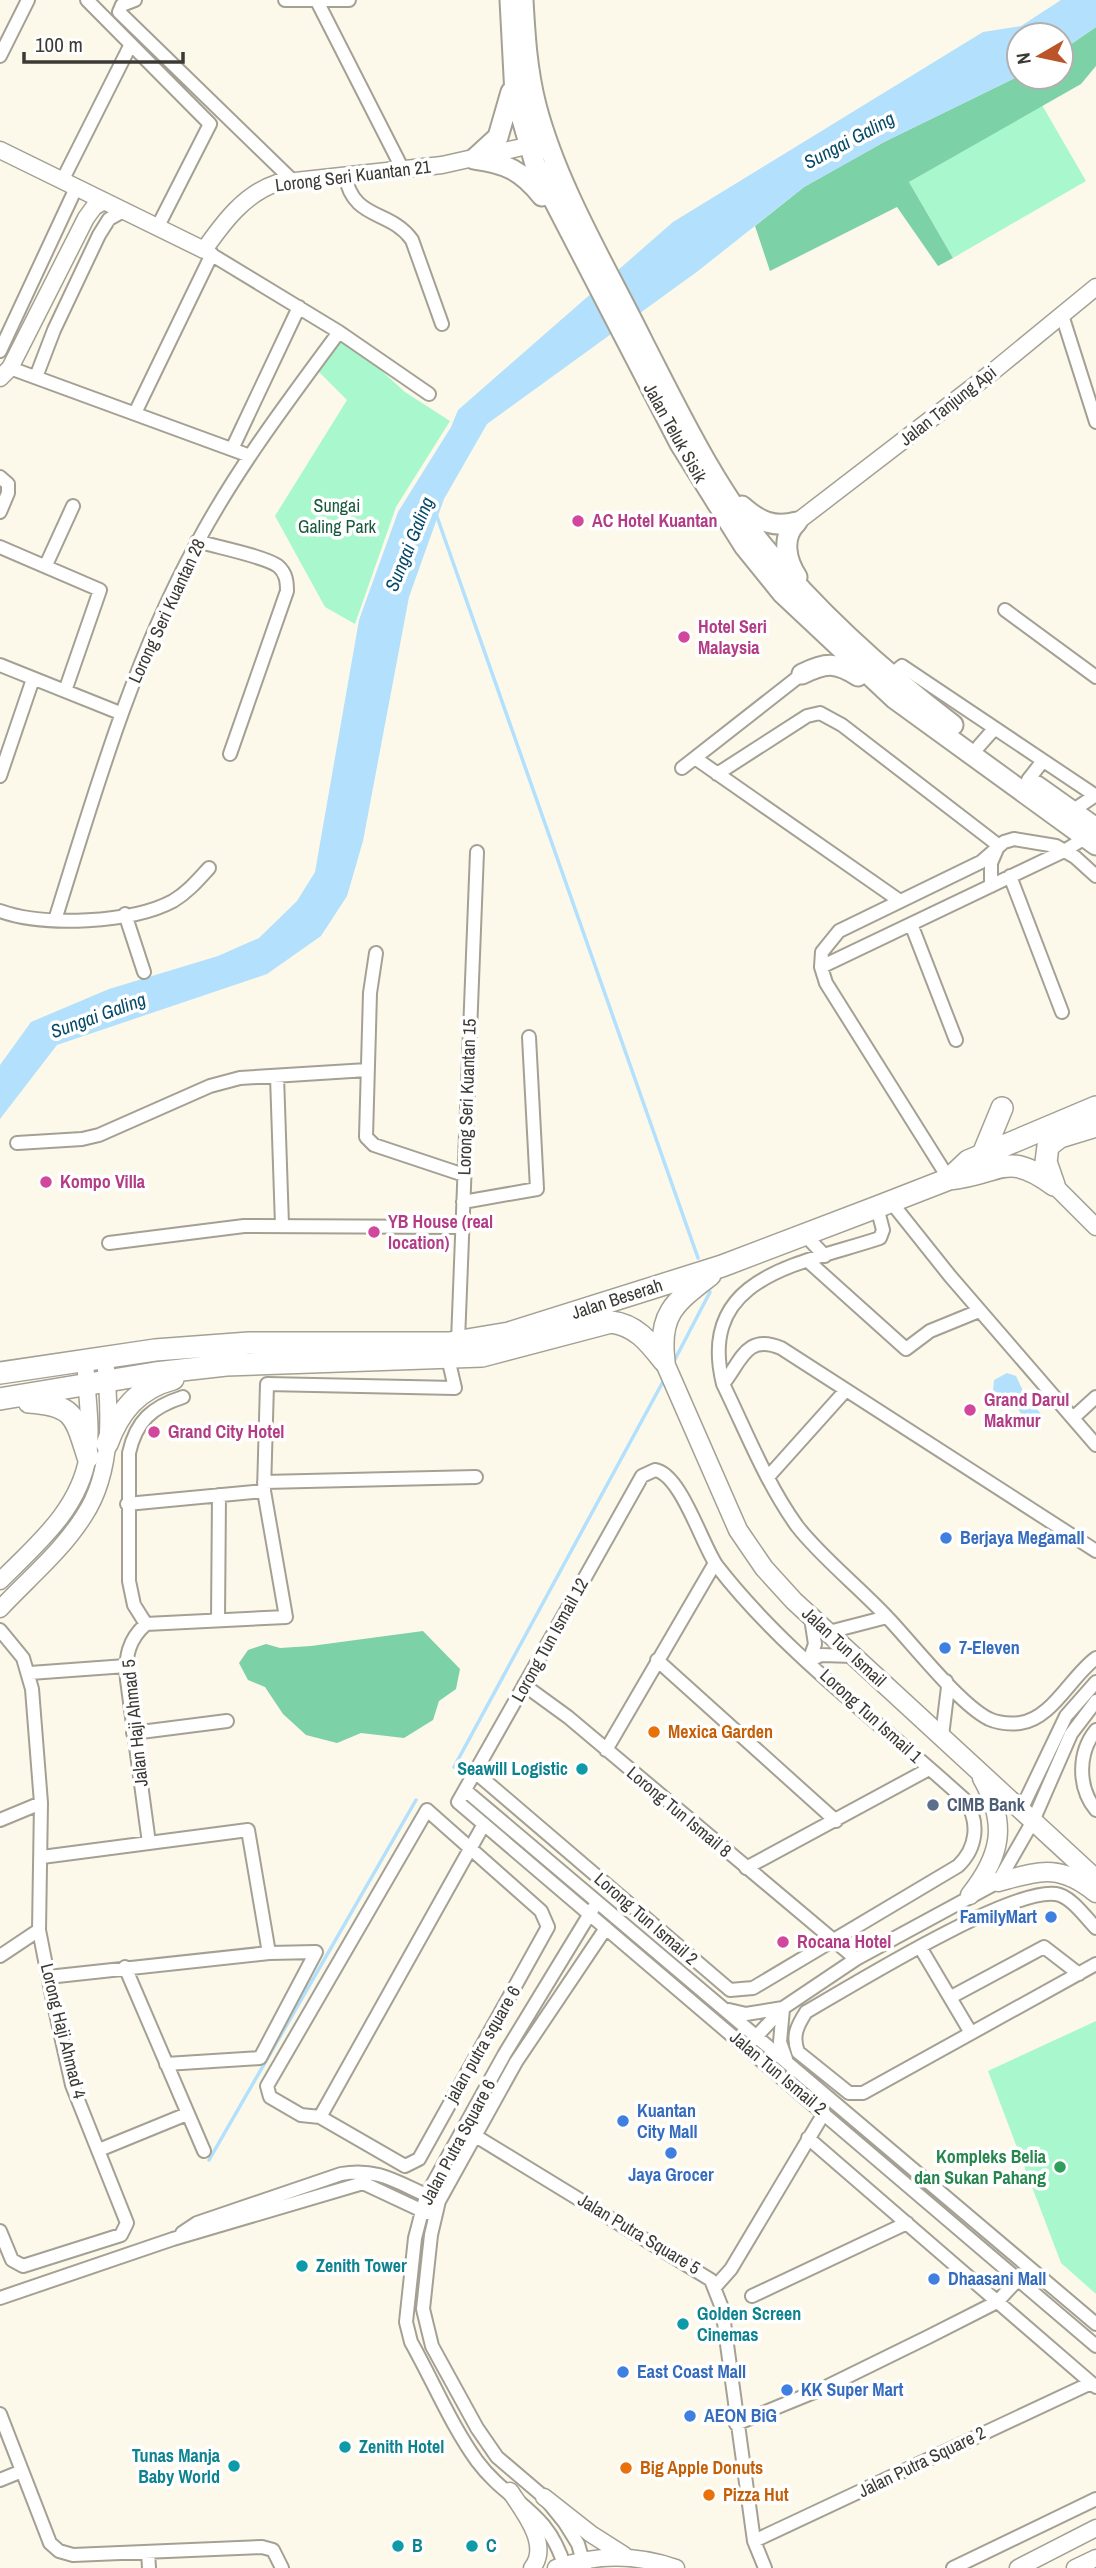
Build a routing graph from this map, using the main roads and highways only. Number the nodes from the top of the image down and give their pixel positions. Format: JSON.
{"nodes":[{"id":1,"x":513,"y":2,"type":"edge"},
{"id":2,"x":513,"y":76,"type":"junction"},
{"id":3,"x":527,"y":146,"type":"junction"},
{"id":4,"x":571,"y":194,"type":"junction"},
{"id":5,"x":564,"y":224,"type":"junction"},
{"id":6,"x":599,"y":274,"type":"junction"},
{"id":7,"x":636,"y":344,"type":"junction"},
{"id":8,"x":726,"y":491,"type":"junction"},
{"id":9,"x":782,"y":593,"type":"junction"},
{"id":10,"x":815,"y":603,"type":"junction"},
{"id":11,"x":895,"y":699,"type":"junction"},
{"id":12,"x":1092,"y":837,"type":"edge"},
{"id":13,"x":1096,"y":1107,"type":"edge"},
{"id":14,"x":1002,"y":1108,"type":"dead end"},
{"id":15,"x":1096,"y":1126,"type":"edge"},
{"id":16,"x":982,"y":1154,"type":"junction"},
{"id":17,"x":950,"y":1179,"type":"junction"},
{"id":18,"x":722,"y":1266,"type":"junction"},
{"id":19,"x":453,"y":1350,"type":"junction"},
{"id":20,"x":666,"y":1364,"type":"junction"},
{"id":21,"x":226,"y":1365,"type":"junction"},
{"id":22,"x":2,"y":1373,"type":"edge"},
{"id":23,"x":0,"y":1399,"type":"edge"},
{"id":24,"x":107,"y":1444,"type":"road end"},
{"id":25,"x":96,"y":1463,"type":"road end"},
{"id":26,"x":975,"y":1767,"type":"junction"},
{"id":27,"x":1096,"y":1879,"type":"edge"},
{"id":28,"x":998,"y":1882,"type":"road end"},
{"id":29,"x":1096,"y":1893,"type":"edge"},
{"id":30,"x":970,"y":1895,"type":"road end"}],
"edges":[{"from":1,"to":2,"type":"main road","name":"Jalan Teluk Sisik"},
{"from":1,"to":4,"type":"main road","name":"Jalan Teluk Sisik"},
{"from":2,"to":3,"type":"main road","name":"Jalan Teluk Sisik"},
{"from":2,"to":5,"type":"main road"},
{"from":3,"to":4,"type":"main road"},
{"from":3,"to":5,"type":"main road","name":"Jalan Teluk Sisik"},
{"from":4,"to":6,"type":"main road","name":"Jalan Teluk Sisik"},
{"from":5,"to":6,"type":"main road","name":"Jalan Teluk Sisik"},
{"from":6,"to":7,"type":"main road","name":"Jalan Teluk Sisik"},
{"from":7,"to":8,"type":"main road","name":"Jalan Teluk Sisik"},
{"from":7,"to":9,"type":"main road","name":"Jalan Teluk Sisik"},
{"from":8,"to":10,"type":"main road","name":"Jalan Teluk Sisik"},
{"from":8,"to":10,"type":"main road"},
{"from":9,"to":11,"type":"main road","name":"Jalan Teluk Sisik"},
{"from":9,"to":11,"type":"main road"},
{"from":10,"to":12,"type":"main road","name":"Jalan Teluk Sisik"},
{"from":11,"to":12,"type":"main road","name":"Jalan Teluk Sisik"},
{"from":13,"to":16,"type":"highway","name":"Jalan Beserah"},
{"from":14,"to":16,"type":"highway"},
{"from":15,"to":17,"type":"highway"},
{"from":16,"to":17,"type":"highway","name":"Jalan Beserah"},
{"from":17,"to":18,"type":"highway","name":"Jalan Beserah"},
{"from":18,"to":19,"type":"highway","name":"Jalan Beserah"},
{"from":18,"to":20,"type":"highway"},
{"from":19,"to":20,"type":"highway","name":"Jalan Beserah"},
{"from":19,"to":21,"type":"highway","name":"Jalan Beserah"},
{"from":19,"to":22,"type":"highway","name":"Jalan Beserah"},
{"from":20,"to":26,"type":"main road","name":"Jalan Tun Ismail"},
{"from":21,"to":23,"type":"highway","name":"Jalan Beserah"},
{"from":21,"to":24,"type":"highway"},
{"from":23,"to":25,"type":"highway"},
{"from":26,"to":27,"type":"main road","name":"Jalan Tun Ismail"},
{"from":26,"to":30,"type":"main road"},
{"from":28,"to":29,"type":"main road"}]}
